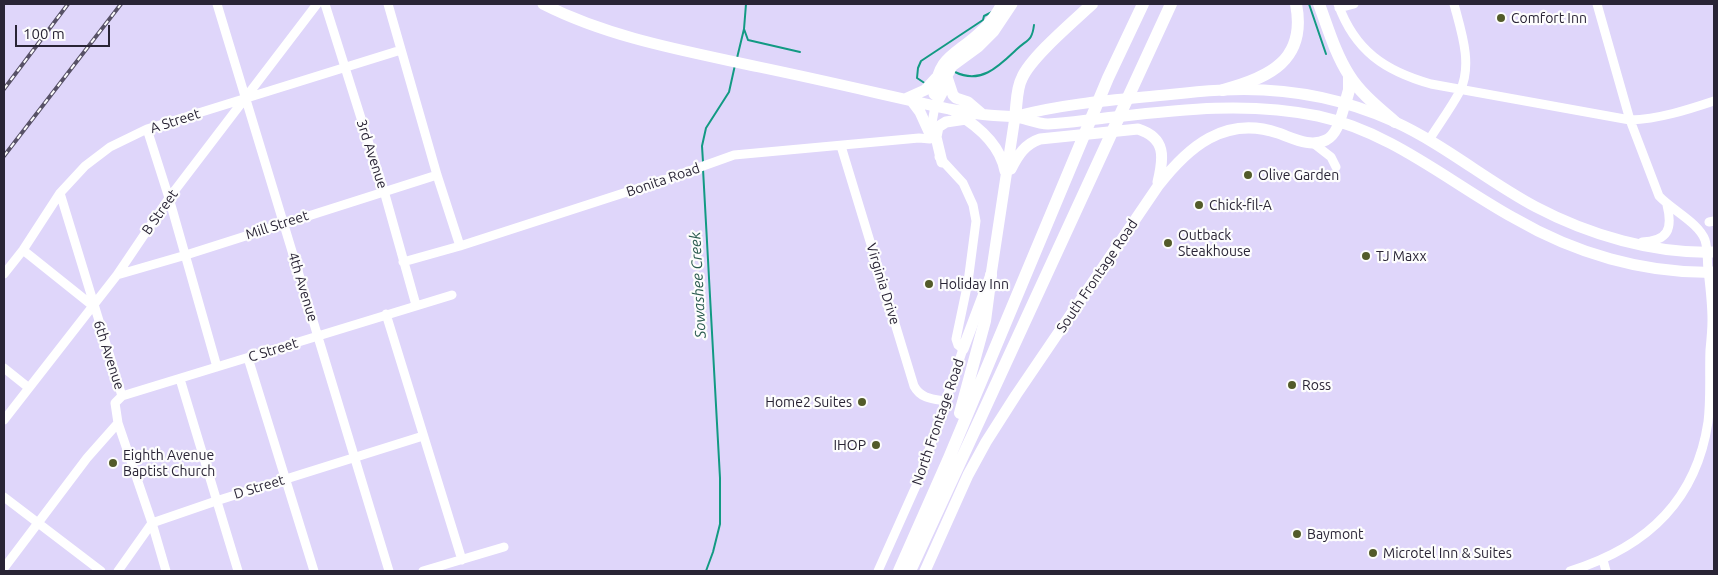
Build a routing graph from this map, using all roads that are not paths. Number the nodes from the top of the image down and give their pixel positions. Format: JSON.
{"nodes":[{"id":1,"x":217,"y":4,"type":"edge"},
{"id":2,"x":317,"y":4,"type":"edge"},
{"id":3,"x":325,"y":4,"type":"edge"},
{"id":4,"x":388,"y":4,"type":"edge"},
{"id":5,"x":543,"y":4,"type":"edge"},
{"id":6,"x":1002,"y":4,"type":"edge"},
{"id":7,"x":1012,"y":4,"type":"edge"},
{"id":8,"x":1092,"y":4,"type":"edge"},
{"id":9,"x":1143,"y":4,"type":"edge"},
{"id":10,"x":1171,"y":4,"type":"edge"},
{"id":11,"x":1296,"y":4,"type":"edge"},
{"id":12,"x":1319,"y":4,"type":"edge"},
{"id":13,"x":1354,"y":4,"type":"edge"},
{"id":14,"x":1454,"y":4,"type":"edge"},
{"id":15,"x":1597,"y":4,"type":"edge"},
{"id":16,"x":1338,"y":6,"type":"edge"},
{"id":17,"x":401,"y":50,"type":"junction"},
{"id":18,"x":345,"y":68,"type":"junction"},
{"id":19,"x":942,"y":75,"type":"junction"},
{"id":20,"x":1349,"y":75,"type":"junction"},
{"id":21,"x":1223,"y":90,"type":"junction"},
{"id":22,"x":1460,"y":90,"type":"junction"},
{"id":23,"x":246,"y":98,"type":"junction"},
{"id":24,"x":908,"y":100,"type":"junction"},
{"id":25,"x":1714,"y":101,"type":"edge"},
{"id":26,"x":1345,"y":104,"type":"junction"},
{"id":27,"x":935,"y":106,"type":"junction"},
{"id":28,"x":948,"y":109,"type":"junction"},
{"id":29,"x":988,"y":115,"type":"junction"},
{"id":30,"x":1016,"y":117,"type":"junction"},
{"id":31,"x":966,"y":119,"type":"junction"},
{"id":32,"x":1630,"y":120,"type":"junction"},
{"id":33,"x":1339,"y":122,"type":"junction"},
{"id":34,"x":1395,"y":122,"type":"junction"},
{"id":35,"x":147,"y":129,"type":"junction"},
{"id":36,"x":930,"y":136,"type":"junction"},
{"id":37,"x":1429,"y":140,"type":"junction"},
{"id":38,"x":1313,"y":143,"type":"junction"},
{"id":39,"x":841,"y":146,"type":"junction"},
{"id":40,"x":942,"y":162,"type":"junction"},
{"id":41,"x":1336,"y":167,"type":"dead end"},
{"id":42,"x":437,"y":175,"type":"junction"},
{"id":43,"x":1007,"y":177,"type":"junction"},
{"id":44,"x":1158,"y":186,"type":"junction"},
{"id":45,"x":384,"y":192,"type":"junction"},
{"id":46,"x":60,"y":193,"type":"junction"},
{"id":47,"x":169,"y":198,"type":"junction"},
{"id":48,"x":1667,"y":204,"type":"junction"},
{"id":49,"x":284,"y":223,"type":"junction"},
{"id":50,"x":1633,"y":243,"type":"junction"},
{"id":51,"x":460,"y":246,"type":"junction"},
{"id":52,"x":23,"y":250,"type":"junction"},
{"id":53,"x":1710,"y":252,"type":"edge"},
{"id":54,"x":186,"y":255,"type":"junction"},
{"id":55,"x":403,"y":262,"type":"junction"},
{"id":56,"x":1711,"y":272,"type":"edge"},
{"id":57,"x":4,"y":274,"type":"edge"},
{"id":58,"x":117,"y":275,"type":"junction"},
{"id":59,"x":991,"y":275,"type":"junction"},
{"id":60,"x":452,"y":295,"type":"dead end"},
{"id":61,"x":416,"y":305,"type":"junction"},
{"id":62,"x":94,"y":306,"type":"junction"},
{"id":63,"x":386,"y":314,"type":"junction"},
{"id":64,"x":318,"y":336,"type":"junction"},
{"id":65,"x":963,"y":349,"type":"junction"},
{"id":66,"x":248,"y":358,"type":"junction"},
{"id":67,"x":217,"y":367,"type":"junction"},
{"id":68,"x":4,"y":368,"type":"edge"},
{"id":69,"x":180,"y":379,"type":"junction"},
{"id":70,"x":29,"y":388,"type":"junction"},
{"id":71,"x":122,"y":396,"type":"junction"},
{"id":72,"x":946,"y":401,"type":"junction"},
{"id":73,"x":4,"y":420,"type":"edge"},
{"id":74,"x":118,"y":423,"type":"junction"},
{"id":75,"x":423,"y":436,"type":"junction"},
{"id":76,"x":355,"y":458,"type":"junction"},
{"id":77,"x":949,"y":458,"type":"junction"},
{"id":78,"x":286,"y":479,"type":"junction"},
{"id":79,"x":4,"y":497,"type":"edge"},
{"id":80,"x":216,"y":501,"type":"junction"},
{"id":81,"x":38,"y":523,"type":"junction"},
{"id":82,"x":152,"y":523,"type":"junction"},
{"id":83,"x":504,"y":547,"type":"dead end"},
{"id":84,"x":462,"y":560,"type":"junction"},
{"id":85,"x":1603,"y":560,"type":"junction"},
{"id":86,"x":4,"y":568,"type":"edge"},
{"id":87,"x":1590,"y":568,"type":"edge"},
{"id":88,"x":101,"y":571,"type":"edge"},
{"id":89,"x":118,"y":571,"type":"edge"},
{"id":90,"x":166,"y":571,"type":"edge"},
{"id":91,"x":238,"y":571,"type":"edge"},
{"id":92,"x":314,"y":571,"type":"edge"},
{"id":93,"x":389,"y":571,"type":"edge"},
{"id":94,"x":422,"y":571,"type":"edge"},
{"id":95,"x":878,"y":571,"type":"edge"},
{"id":96,"x":899,"y":571,"type":"edge"},
{"id":97,"x":910,"y":571,"type":"edge"},
{"id":98,"x":925,"y":571,"type":"edge"},
{"id":99,"x":1570,"y":571,"type":"edge"},
{"id":100,"x":1606,"y":571,"type":"edge"}],
"edges":[{"from":1,"to":23,"type":"street","name":"4th Avenue"},
{"from":2,"to":23,"type":"street","name":"B Street"},
{"from":3,"to":18,"type":"street","name":"3rd Avenue"},
{"from":4,"to":17,"type":"street"},
{"from":5,"to":24,"type":"main road"},
{"from":6,"to":19,"type":"main road"},
{"from":7,"to":19,"type":"main road"},
{"from":8,"to":30,"type":"highway"},
{"from":9,"to":77,"type":"highway"},
{"from":10,"to":97,"type":"highway"},
{"from":11,"to":21,"type":"highway"},
{"from":12,"to":20,"type":"highway"},
{"from":13,"to":16,"type":"street"},
{"from":14,"to":22,"type":"street"},
{"from":15,"to":32,"type":"street"},
{"from":16,"to":22,"type":"street"},
{"from":17,"to":18,"type":"street","name":"A Street"},
{"from":17,"to":42,"type":"street"},
{"from":18,"to":23,"type":"street","name":"A Street"},
{"from":18,"to":45,"type":"street","name":"3rd Avenue"},
{"from":19,"to":24,"type":"main road"},
{"from":19,"to":27,"type":"main road"},
{"from":19,"to":29,"type":"main road"},
{"from":20,"to":26,"type":"highway"},
{"from":20,"to":34,"type":"highway"},
{"from":21,"to":26,"type":"main road"},
{"from":21,"to":30,"type":"main road"},
{"from":22,"to":32,"type":"street"},
{"from":22,"to":37,"type":"street"},
{"from":23,"to":35,"type":"street","name":"A Street"},
{"from":23,"to":47,"type":"street","name":"B Street"},
{"from":23,"to":49,"type":"street","name":"4th Avenue"},
{"from":24,"to":27,"type":"main road"},
{"from":24,"to":36,"type":"main road"},
{"from":25,"to":32,"type":"street"},
{"from":26,"to":33,"type":"main road"},
{"from":26,"to":34,"type":"main road"},
{"from":27,"to":28,"type":"main road"},
{"from":27,"to":36,"type":"street"},
{"from":28,"to":29,"type":"main road"},
{"from":28,"to":31,"type":"main road"},
{"from":29,"to":30,"type":"main road"},
{"from":29,"to":31,"type":"main road"},
{"from":30,"to":33,"type":"main road"},
{"from":30,"to":43,"type":"main road"},
{"from":31,"to":40,"type":"main road"},
{"from":31,"to":43,"type":"main road"},
{"from":32,"to":48,"type":"street"},
{"from":33,"to":38,"type":"main road"},
{"from":33,"to":56,"type":"main road"},
{"from":34,"to":37,"type":"main road"},
{"from":35,"to":46,"type":"street","name":"A Street"},
{"from":35,"to":47,"type":"street"},
{"from":36,"to":39,"type":"street","name":"Bonita Road"},
{"from":36,"to":40,"type":"street","name":"North Frontage Road"},
{"from":37,"to":50,"type":"main road"},
{"from":38,"to":41,"type":"street"},
{"from":38,"to":44,"type":"main road","name":"South Frontage Road"},
{"from":39,"to":51,"type":"street","name":"Bonita Road"},
{"from":39,"to":72,"type":"street","name":"Virginia Drive"},
{"from":40,"to":65,"type":"street","name":"North Frontage Road"},
{"from":42,"to":45,"type":"street","name":"Mill Street"},
{"from":42,"to":51,"type":"street"},
{"from":43,"to":44,"type":"main road"},
{"from":43,"to":59,"type":"main road"},
{"from":44,"to":98,"type":"main road","name":"South Frontage Road"},
{"from":45,"to":49,"type":"street","name":"Mill Street"},
{"from":45,"to":55,"type":"street","name":"3rd Avenue"},
{"from":46,"to":52,"type":"street","name":"A Street"},
{"from":46,"to":62,"type":"street","name":"6th Avenue"},
{"from":47,"to":54,"type":"street"},
{"from":47,"to":58,"type":"street","name":"B Street"},
{"from":48,"to":50,"type":"street"},
{"from":48,"to":53,"type":"street"},
{"from":49,"to":54,"type":"street","name":"Mill Street"},
{"from":49,"to":64,"type":"street","name":"4th Avenue"},
{"from":50,"to":53,"type":"main road"},
{"from":51,"to":55,"type":"street","name":"Bonita Road"},
{"from":52,"to":57,"type":"street","name":"A Street"},
{"from":52,"to":62,"type":"street"},
{"from":53,"to":56,"type":"street"},
{"from":54,"to":58,"type":"street","name":"Mill Street"},
{"from":54,"to":67,"type":"street"},
{"from":55,"to":61,"type":"street","name":"3rd Avenue"},
{"from":56,"to":85,"type":"street"},
{"from":58,"to":62,"type":"street","name":"B Street"},
{"from":59,"to":65,"type":"main road"},
{"from":59,"to":77,"type":"highway"},
{"from":60,"to":61,"type":"street","name":"C Street"},
{"from":61,"to":63,"type":"street","name":"C Street"},
{"from":62,"to":70,"type":"street","name":"B Street"},
{"from":62,"to":71,"type":"street","name":"6th Avenue"},
{"from":63,"to":64,"type":"street","name":"C Street"},
{"from":63,"to":75,"type":"street"},
{"from":64,"to":66,"type":"street","name":"C Street"},
{"from":64,"to":76,"type":"street","name":"4th Avenue"},
{"from":65,"to":72,"type":"street","name":"North Frontage Road"},
{"from":66,"to":67,"type":"street","name":"C Street"},
{"from":66,"to":78,"type":"street"},
{"from":67,"to":69,"type":"street","name":"C Street"},
{"from":68,"to":70,"type":"street"},
{"from":69,"to":71,"type":"street","name":"C Street"},
{"from":69,"to":80,"type":"street"},
{"from":70,"to":73,"type":"street","name":"B Street"},
{"from":71,"to":74,"type":"street","name":"6th Avenue"},
{"from":72,"to":95,"type":"street","name":"North Frontage Road"},
{"from":74,"to":81,"type":"street"},
{"from":74,"to":82,"type":"street","name":"6th Avenue"},
{"from":75,"to":76,"type":"street","name":"D Street"},
{"from":75,"to":84,"type":"street"},
{"from":76,"to":78,"type":"street","name":"D Street"},
{"from":76,"to":93,"type":"street","name":"4th Avenue"},
{"from":77,"to":96,"type":"highway"},
{"from":78,"to":80,"type":"street","name":"D Street"},
{"from":78,"to":92,"type":"street"},
{"from":79,"to":81,"type":"street"},
{"from":80,"to":82,"type":"street","name":"D Street"},
{"from":80,"to":91,"type":"street"},
{"from":81,"to":86,"type":"street"},
{"from":81,"to":88,"type":"street"},
{"from":82,"to":89,"type":"street"},
{"from":82,"to":90,"type":"street","name":"6th Avenue"},
{"from":83,"to":84,"type":"street"},
{"from":84,"to":94,"type":"street"},
{"from":85,"to":87,"type":"street"},
{"from":85,"to":100,"type":"street"},
{"from":87,"to":99,"type":"street"}]}
